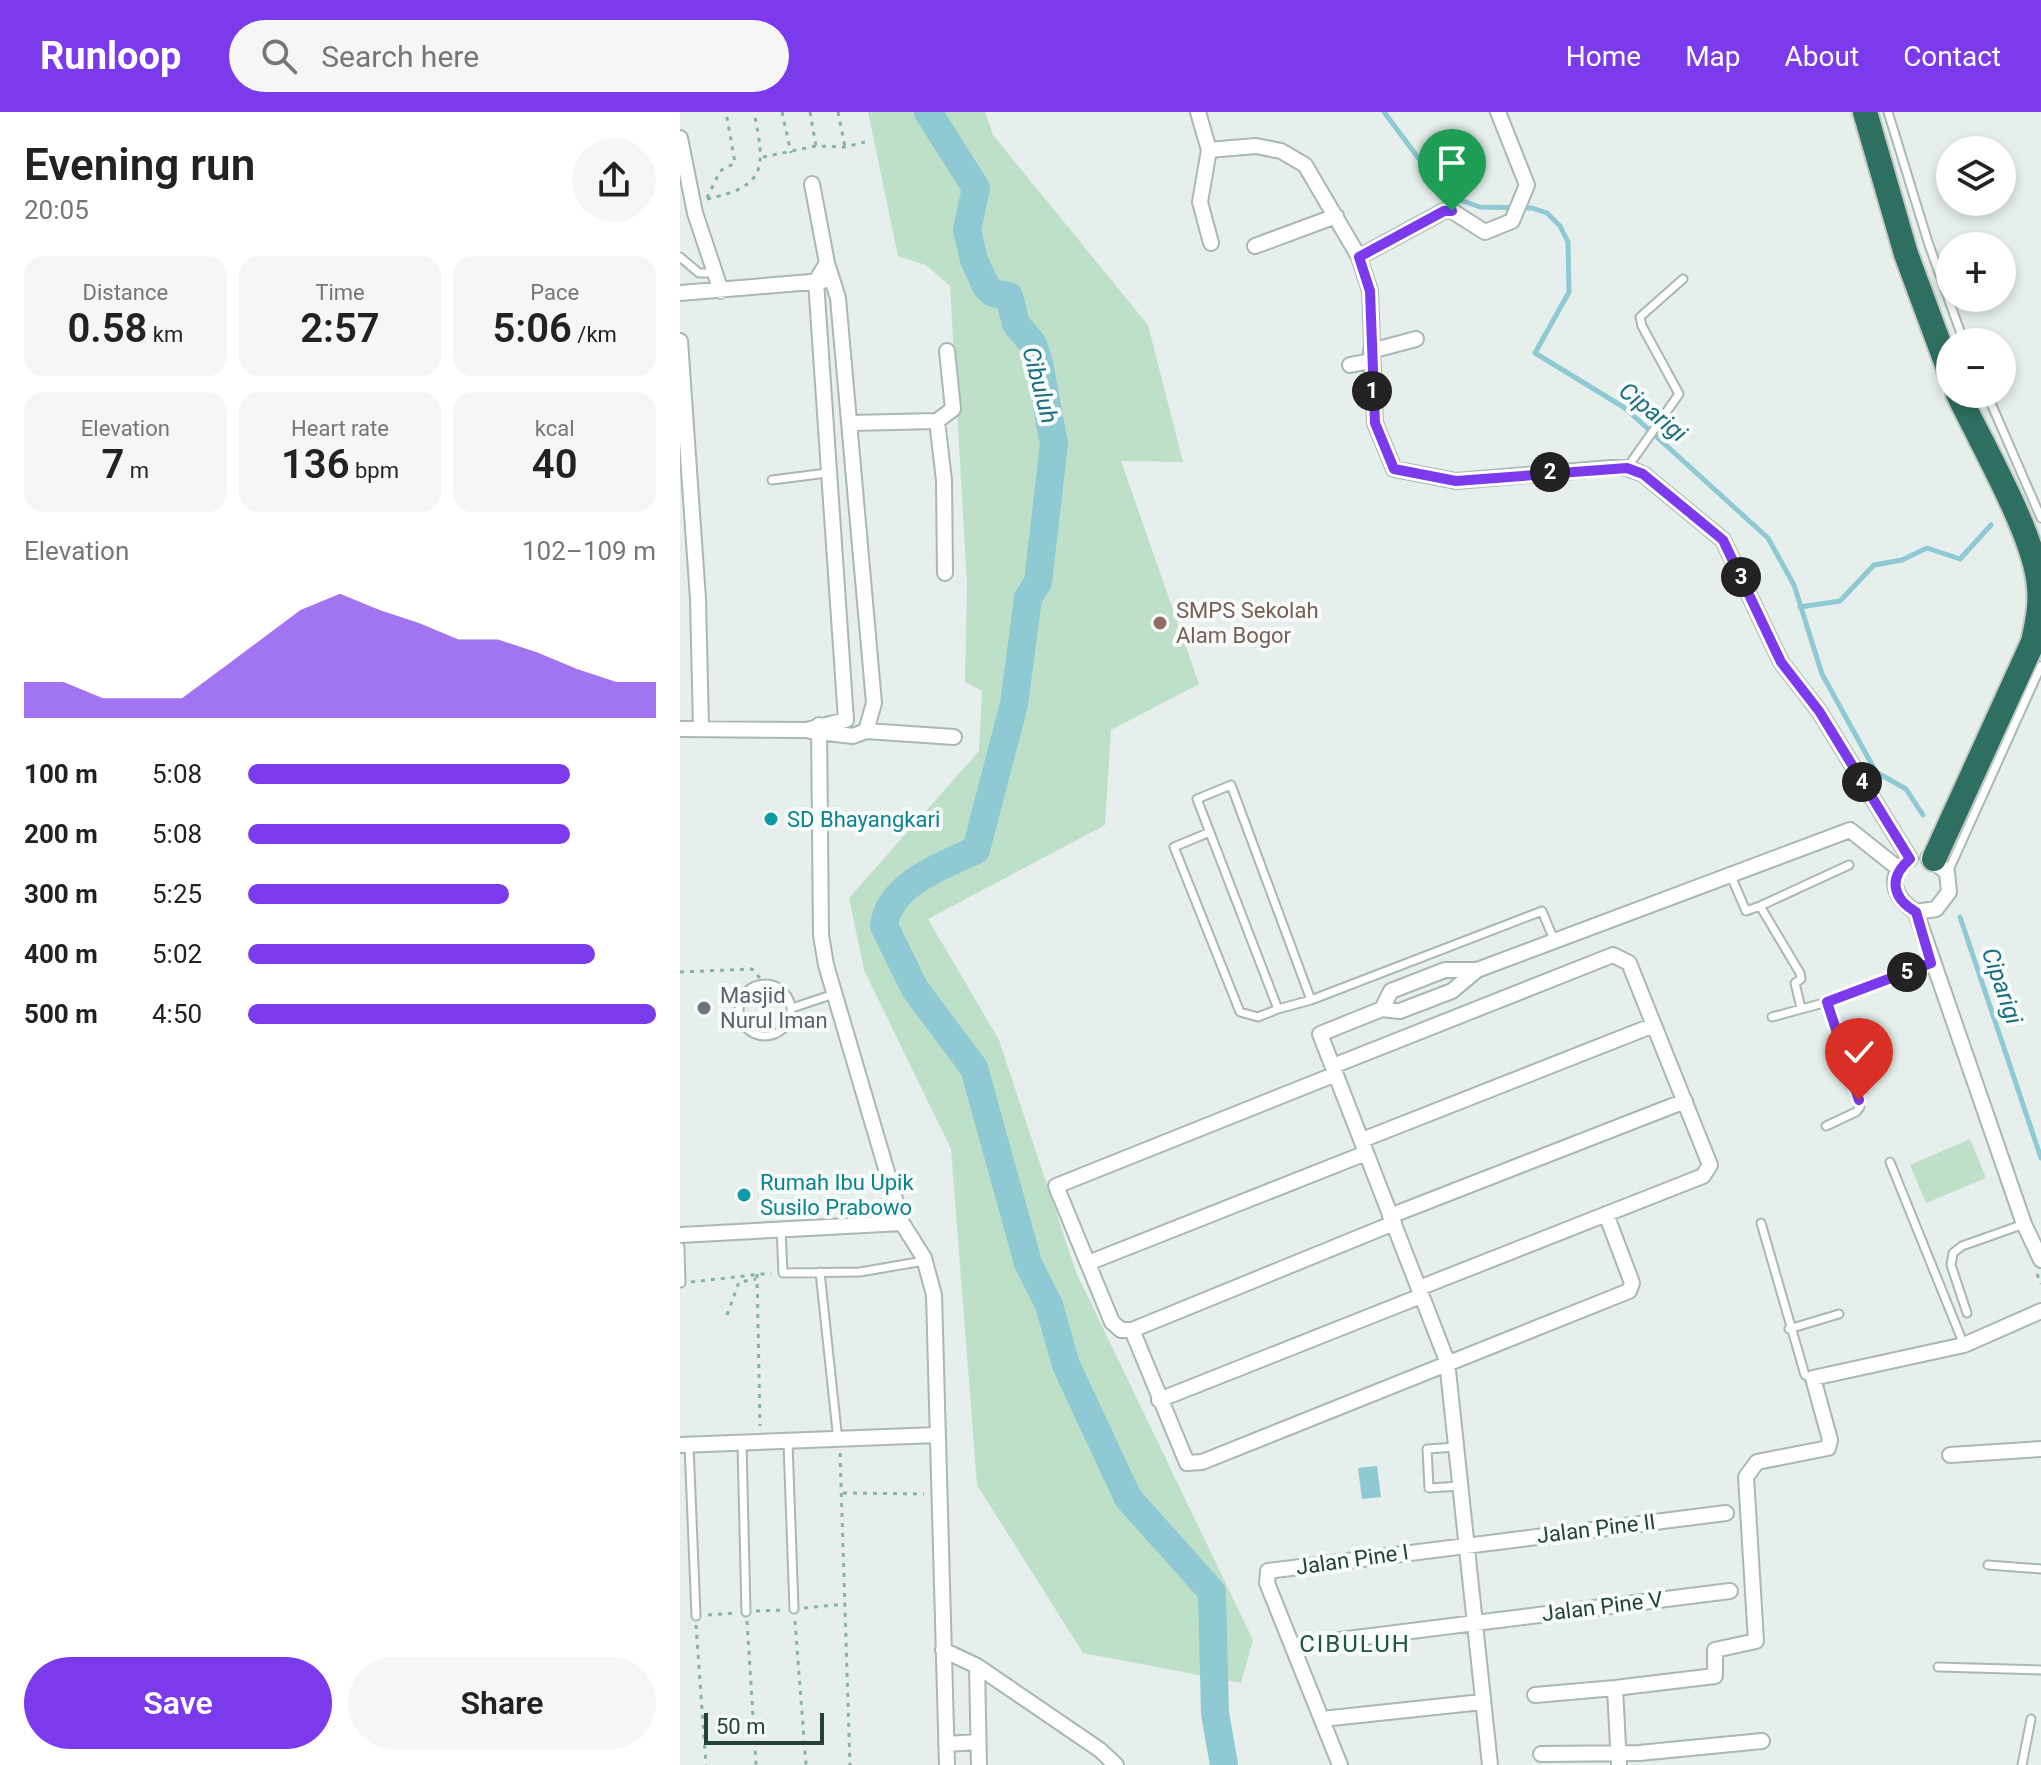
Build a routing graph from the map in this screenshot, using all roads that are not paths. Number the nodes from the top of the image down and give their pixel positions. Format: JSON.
{"nodes":[{"id":1,"x":1198,"y":112,"type":"edge"},
{"id":2,"x":1498,"y":112,"type":"edge"},
{"id":3,"x":1865,"y":112,"type":"edge"},
{"id":4,"x":1888,"y":112,"type":"edge"},
{"id":5,"x":680,"y":138,"type":"edge"},
{"id":6,"x":1209,"y":150,"type":"junction"},
{"id":7,"x":812,"y":184,"type":"dead end"},
{"id":8,"x":1336,"y":216,"type":"junction"},
{"id":9,"x":1211,"y":243,"type":"dead end"},
{"id":10,"x":1255,"y":246,"type":"dead end"},
{"id":11,"x":680,"y":257,"type":"edge"},
{"id":12,"x":1359,"y":257,"type":"junction"},
{"id":13,"x":827,"y":263,"type":"junction"},
{"id":14,"x":716,"y":274,"type":"junction"},
{"id":15,"x":1683,"y":279,"type":"dead end"},
{"id":16,"x":835,"y":280,"type":"junction"},
{"id":17,"x":816,"y":281,"type":"junction"},
{"id":18,"x":721,"y":291,"type":"junction"},
{"id":19,"x":680,"y":293,"type":"edge"},
{"id":20,"x":1959,"y":328,"type":"edge"},
{"id":21,"x":1936,"y":335,"type":"edge"},
{"id":22,"x":1416,"y":339,"type":"dead end"},
{"id":23,"x":680,"y":341,"type":"edge"},
{"id":24,"x":947,"y":351,"type":"dead end"},
{"id":25,"x":1370,"y":356,"type":"junction"},
{"id":26,"x":1350,"y":365,"type":"dead end"},
{"id":27,"x":1965,"y":408,"type":"edge"},
{"id":28,"x":1993,"y":408,"type":"edge"},
{"id":29,"x":937,"y":421,"type":"junction"},
{"id":30,"x":850,"y":423,"type":"junction"},
{"id":31,"x":1627,"y":468,"type":"junction"},
{"id":32,"x":827,"y":473,"type":"junction"},
{"id":33,"x":772,"y":480,"type":"dead end"},
{"id":34,"x":2041,"y":518,"type":"edge"},
{"id":35,"x":945,"y":573,"type":"dead end"},
{"id":36,"x":2041,"y":666,"type":"edge"},
{"id":37,"x":701,"y":728,"type":"junction"},
{"id":38,"x":680,"y":729,"type":"edge"},
{"id":39,"x":814,"y":730,"type":"junction"},
{"id":40,"x":866,"y":731,"type":"junction"},
{"id":41,"x":954,"y":737,"type":"dead end"},
{"id":42,"x":1210,"y":832,"type":"junction"},
{"id":43,"x":1849,"y":865,"type":"dead end"},
{"id":44,"x":1923,"y":865,"type":"junction"},
{"id":45,"x":1730,"y":873,"type":"junction"},
{"id":46,"x":1760,"y":906,"type":"junction"},
{"id":47,"x":1916,"y":912,"type":"junction"},
{"id":48,"x":1554,"y":940,"type":"junction"},
{"id":49,"x":1931,"y":963,"type":"junction"},
{"id":50,"x":1477,"y":970,"type":"junction"},
{"id":51,"x":834,"y":994,"type":"junction"},
{"id":52,"x":1311,"y":1000,"type":"junction"},
{"id":53,"x":1827,"y":1002,"type":"junction"},
{"id":54,"x":792,"y":1008,"type":"junction"},
{"id":55,"x":1801,"y":1008,"type":"junction"},
{"id":56,"x":1278,"y":1009,"type":"junction"},
{"id":57,"x":1382,"y":1009,"type":"junction"},
{"id":58,"x":1772,"y":1017,"type":"dead end"},
{"id":59,"x":1654,"y":1025,"type":"junction"},
{"id":60,"x":1334,"y":1070,"type":"junction"},
{"id":61,"x":1685,"y":1101,"type":"junction"},
{"id":62,"x":1826,"y":1126,"type":"dead end"},
{"id":63,"x":1364,"y":1147,"type":"junction"},
{"id":64,"x":1890,"y":1162,"type":"dead end"},
{"id":65,"x":1606,"y":1214,"type":"junction"},
{"id":66,"x":1392,"y":1219,"type":"junction"},
{"id":67,"x":902,"y":1223,"type":"junction"},
{"id":68,"x":1761,"y":1223,"type":"dead end"},
{"id":69,"x":2024,"y":1224,"type":"junction"},
{"id":70,"x":781,"y":1230,"type":"junction"},
{"id":71,"x":680,"y":1235,"type":"edge"},
{"id":72,"x":680,"y":1247,"type":"edge"},
{"id":73,"x":924,"y":1258,"type":"junction"},
{"id":74,"x":2041,"y":1260,"type":"edge"},
{"id":75,"x":1088,"y":1263,"type":"junction"},
{"id":76,"x":820,"y":1272,"type":"junction"},
{"id":77,"x":681,"y":1283,"type":"edge"},
{"id":78,"x":1420,"y":1292,"type":"junction"},
{"id":79,"x":2041,"y":1311,"type":"edge"},
{"id":80,"x":1967,"y":1313,"type":"dead end"},
{"id":81,"x":1839,"y":1314,"type":"dead end"},
{"id":82,"x":1789,"y":1329,"type":"junction"},
{"id":83,"x":1132,"y":1330,"type":"junction"},
{"id":84,"x":1964,"y":1345,"type":"junction"},
{"id":85,"x":1447,"y":1361,"type":"junction"},
{"id":86,"x":1813,"y":1378,"type":"junction"},
{"id":87,"x":1159,"y":1400,"type":"junction"},
{"id":88,"x":937,"y":1435,"type":"junction"},
{"id":89,"x":838,"y":1441,"type":"junction"},
{"id":90,"x":788,"y":1443,"type":"junction"},
{"id":91,"x":742,"y":1444,"type":"junction"},
{"id":92,"x":685,"y":1445,"type":"edge"},
{"id":93,"x":1456,"y":1447,"type":"junction"},
{"id":94,"x":2041,"y":1449,"type":"edge"},
{"id":95,"x":1950,"y":1455,"type":"dead end"},
{"id":96,"x":1460,"y":1486,"type":"junction"},
{"id":97,"x":1726,"y":1513,"type":"dead end"},
{"id":98,"x":1467,"y":1543,"type":"junction"},
{"id":99,"x":1988,"y":1565,"type":"dead end"},
{"id":100,"x":2041,"y":1569,"type":"edge"},
{"id":101,"x":1730,"y":1591,"type":"dead end"},
{"id":102,"x":794,"y":1609,"type":"road end"},
{"id":103,"x":746,"y":1612,"type":"road end"},
{"id":104,"x":696,"y":1616,"type":"road end"},
{"id":105,"x":1475,"y":1622,"type":"junction"},
{"id":106,"x":1292,"y":1646,"type":"junction"},
{"id":107,"x":943,"y":1650,"type":"junction"},
{"id":108,"x":977,"y":1666,"type":"junction"},
{"id":109,"x":1938,"y":1667,"type":"dead end"},
{"id":110,"x":2041,"y":1670,"type":"edge"},
{"id":111,"x":1615,"y":1688,"type":"junction"},
{"id":112,"x":1535,"y":1695,"type":"dead end"},
{"id":113,"x":1482,"y":1702,"type":"junction"},
{"id":114,"x":1322,"y":1719,"type":"junction"},
{"id":115,"x":2031,"y":1719,"type":"dead end"},
{"id":116,"x":1762,"y":1741,"type":"dead end"},
{"id":117,"x":978,"y":1742,"type":"junction"},
{"id":118,"x":946,"y":1744,"type":"junction"},
{"id":119,"x":1541,"y":1754,"type":"dead end"},
{"id":120,"x":1618,"y":1759,"type":"edge"},
{"id":121,"x":947,"y":1765,"type":"edge"},
{"id":122,"x":979,"y":1765,"type":"edge"},
{"id":123,"x":1116,"y":1765,"type":"edge"},
{"id":124,"x":1340,"y":1765,"type":"edge"},
{"id":125,"x":1490,"y":1765,"type":"edge"},
{"id":126,"x":2022,"y":1765,"type":"edge"}],
"edges":[{"from":1,"to":6,"type":"street"},
{"from":2,"to":12,"type":"street"},
{"from":3,"to":21,"type":"highway"},
{"from":4,"to":20,"type":"lane"},
{"from":5,"to":14,"type":"street"},
{"from":6,"to":8,"type":"street"},
{"from":6,"to":9,"type":"street"},
{"from":7,"to":13,"type":"street"},
{"from":8,"to":10,"type":"street"},
{"from":8,"to":12,"type":"street"},
{"from":11,"to":14,"type":"lane"},
{"from":12,"to":25,"type":"street"},
{"from":13,"to":16,"type":"street"},
{"from":13,"to":17,"type":"street"},
{"from":14,"to":18,"type":"street"},
{"from":15,"to":31,"type":"lane"},
{"from":16,"to":17,"type":"street"},
{"from":16,"to":30,"type":"street"},
{"from":17,"to":18,"type":"street"},
{"from":17,"to":32,"type":"street"},
{"from":18,"to":19,"type":"street"},
{"from":22,"to":25,"type":"street"},
{"from":23,"to":37,"type":"street"},
{"from":24,"to":29,"type":"street"},
{"from":25,"to":26,"type":"street"},
{"from":25,"to":31,"type":"street"},
{"from":27,"to":44,"type":"highway"},
{"from":28,"to":34,"type":"lane"},
{"from":29,"to":30,"type":"street"},
{"from":29,"to":35,"type":"street"},
{"from":30,"to":40,"type":"street"},
{"from":31,"to":44,"type":"street"},
{"from":32,"to":33,"type":"lane"},
{"from":32,"to":39,"type":"street"},
{"from":36,"to":44,"type":"lane"},
{"from":37,"to":38,"type":"street"},
{"from":37,"to":39,"type":"street"},
{"from":39,"to":40,"type":"street"},
{"from":39,"to":51,"type":"street"},
{"from":40,"to":41,"type":"street"},
{"from":42,"to":52,"type":"lane"},
{"from":42,"to":56,"type":"lane"},
{"from":42,"to":56,"type":"lane"},
{"from":43,"to":46,"type":"lane"},
{"from":44,"to":45,"type":"street"},
{"from":44,"to":47,"type":"street"},
{"from":44,"to":47,"type":"street"},
{"from":45,"to":46,"type":"lane"},
{"from":45,"to":48,"type":"street"},
{"from":46,"to":55,"type":"lane"},
{"from":47,"to":49,"type":"street"},
{"from":48,"to":50,"type":"street"},
{"from":48,"to":52,"type":"lane"},
{"from":49,"to":53,"type":"lane"},
{"from":49,"to":69,"type":"street"},
{"from":50,"to":57,"type":"street"},
{"from":50,"to":57,"type":"street"},
{"from":51,"to":54,"type":"lane"},
{"from":51,"to":67,"type":"street"},
{"from":52,"to":56,"type":"lane"},
{"from":53,"to":55,"type":"lane"},
{"from":53,"to":62,"type":"lane"},
{"from":54,"to":54,"type":"lane"},
{"from":55,"to":58,"type":"lane"},
{"from":57,"to":60,"type":"street"},
{"from":59,"to":60,"type":"street"},
{"from":59,"to":61,"type":"street"},
{"from":59,"to":63,"type":"street"},
{"from":60,"to":63,"type":"street"},
{"from":60,"to":75,"type":"street"},
{"from":61,"to":65,"type":"street"},
{"from":61,"to":66,"type":"street"},
{"from":63,"to":66,"type":"street"},
{"from":63,"to":75,"type":"street"},
{"from":64,"to":84,"type":"lane"},
{"from":65,"to":78,"type":"street"},
{"from":65,"to":85,"type":"street"},
{"from":66,"to":78,"type":"street"},
{"from":66,"to":83,"type":"street"},
{"from":67,"to":70,"type":"street"},
{"from":67,"to":73,"type":"street"},
{"from":68,"to":82,"type":"lane"},
{"from":69,"to":74,"type":"street"},
{"from":69,"to":80,"type":"lane"},
{"from":70,"to":71,"type":"street"},
{"from":70,"to":76,"type":"lane"},
{"from":72,"to":77,"type":"lane"},
{"from":73,"to":76,"type":"lane"},
{"from":73,"to":88,"type":"street"},
{"from":75,"to":83,"type":"street"},
{"from":76,"to":89,"type":"lane"},
{"from":78,"to":85,"type":"street"},
{"from":78,"to":87,"type":"street"},
{"from":79,"to":84,"type":"street"},
{"from":81,"to":82,"type":"lane"},
{"from":82,"to":86,"type":"lane"},
{"from":83,"to":87,"type":"street"},
{"from":84,"to":86,"type":"street"},
{"from":85,"to":87,"type":"street"},
{"from":85,"to":93,"type":"street"},
{"from":86,"to":111,"type":"street"},
{"from":88,"to":89,"type":"street"},
{"from":88,"to":107,"type":"street"},
{"from":89,"to":90,"type":"street"},
{"from":90,"to":91,"type":"street"},
{"from":90,"to":102,"type":"lane"},
{"from":91,"to":92,"type":"street"},
{"from":91,"to":103,"type":"lane"},
{"from":92,"to":104,"type":"lane"},
{"from":93,"to":96,"type":"street"},
{"from":93,"to":96,"type":"lane"},
{"from":94,"to":95,"type":"street"},
{"from":96,"to":98,"type":"street"},
{"from":97,"to":98,"type":"street","name":"Jalan Pine II"},
{"from":98,"to":105,"type":"street"},
{"from":98,"to":106,"type":"street","name":"Jalan Pine I"},
{"from":99,"to":100,"type":"lane"},
{"from":101,"to":105,"type":"street","name":"Jalan Pine V"},
{"from":105,"to":106,"type":"street","name":"Jalan Pine V"},
{"from":105,"to":113,"type":"street"},
{"from":106,"to":114,"type":"street"},
{"from":107,"to":108,"type":"street"},
{"from":107,"to":118,"type":"street"},
{"from":108,"to":117,"type":"street"},
{"from":108,"to":123,"type":"street"},
{"from":109,"to":110,"type":"lane"},
{"from":111,"to":112,"type":"street"},
{"from":111,"to":120,"type":"street"},
{"from":113,"to":114,"type":"street"},
{"from":113,"to":125,"type":"street"},
{"from":114,"to":124,"type":"street"},
{"from":115,"to":126,"type":"lane"},
{"from":116,"to":120,"type":"street"},
{"from":117,"to":118,"type":"street"},
{"from":117,"to":122,"type":"street"},
{"from":118,"to":121,"type":"street"},
{"from":119,"to":120,"type":"street"}]}
